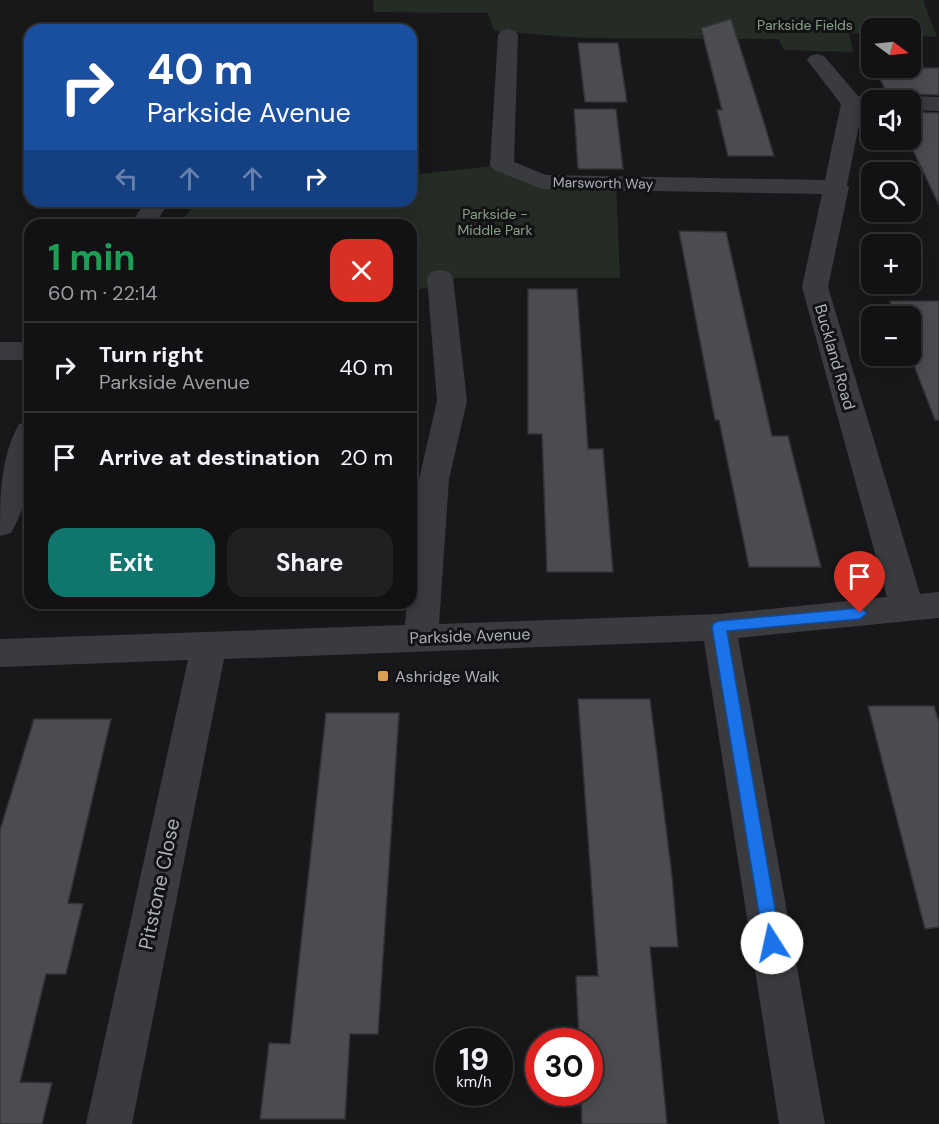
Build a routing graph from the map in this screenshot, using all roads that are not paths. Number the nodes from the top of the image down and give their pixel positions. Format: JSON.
{"nodes":[{"id":1,"x":508,"y":35,"type":"dead end"},
{"id":2,"x":817,"y":60,"type":"dead end"},
{"id":3,"x":861,"y":102,"type":"edge"},
{"id":4,"x":921,"y":103,"type":"edge"},
{"id":5,"x":939,"y":104,"type":"edge"},
{"id":6,"x":861,"y":106,"type":"edge"},
{"id":7,"x":837,"y":187,"type":"junction"},
{"id":8,"x":440,"y":278,"type":"dead end"},
{"id":9,"x":0,"y":351,"type":"edge"},
{"id":10,"x":24,"y":351,"type":"edge"},
{"id":11,"x":24,"y":450,"type":"edge"},
{"id":12,"x":0,"y":525,"type":"edge"},
{"id":13,"x":923,"y":607,"type":"edge"},
{"id":14,"x":719,"y":627,"type":"junction"},
{"id":15,"x":421,"y":638,"type":"junction"},
{"id":16,"x":209,"y":644,"type":"junction"},
{"id":17,"x":0,"y":653,"type":"edge"},
{"id":18,"x":109,"y":1124,"type":"edge"},
{"id":19,"x":802,"y":1124,"type":"edge"}],
"edges":[{"from":1,"to":7,"type":"street","name":"Marsworth Way"},
{"from":2,"to":3,"type":"street","name":"Buckland Road"},
{"from":4,"to":5,"type":"street"},
{"from":6,"to":7,"type":"street","name":"Buckland Road"},
{"from":7,"to":13,"type":"street","name":"Buckland Road"},
{"from":8,"to":15,"type":"street"},
{"from":9,"to":10,"type":"street"},
{"from":11,"to":12,"type":"street"},
{"from":13,"to":14,"type":"street","name":"Parkside Avenue"},
{"from":14,"to":15,"type":"street","name":"Parkside Avenue"},
{"from":14,"to":19,"type":"street"},
{"from":15,"to":16,"type":"street","name":"Parkside Avenue"},
{"from":16,"to":17,"type":"street","name":"Parkside Avenue"},
{"from":16,"to":18,"type":"street","name":"Pitstone Close"}]}
